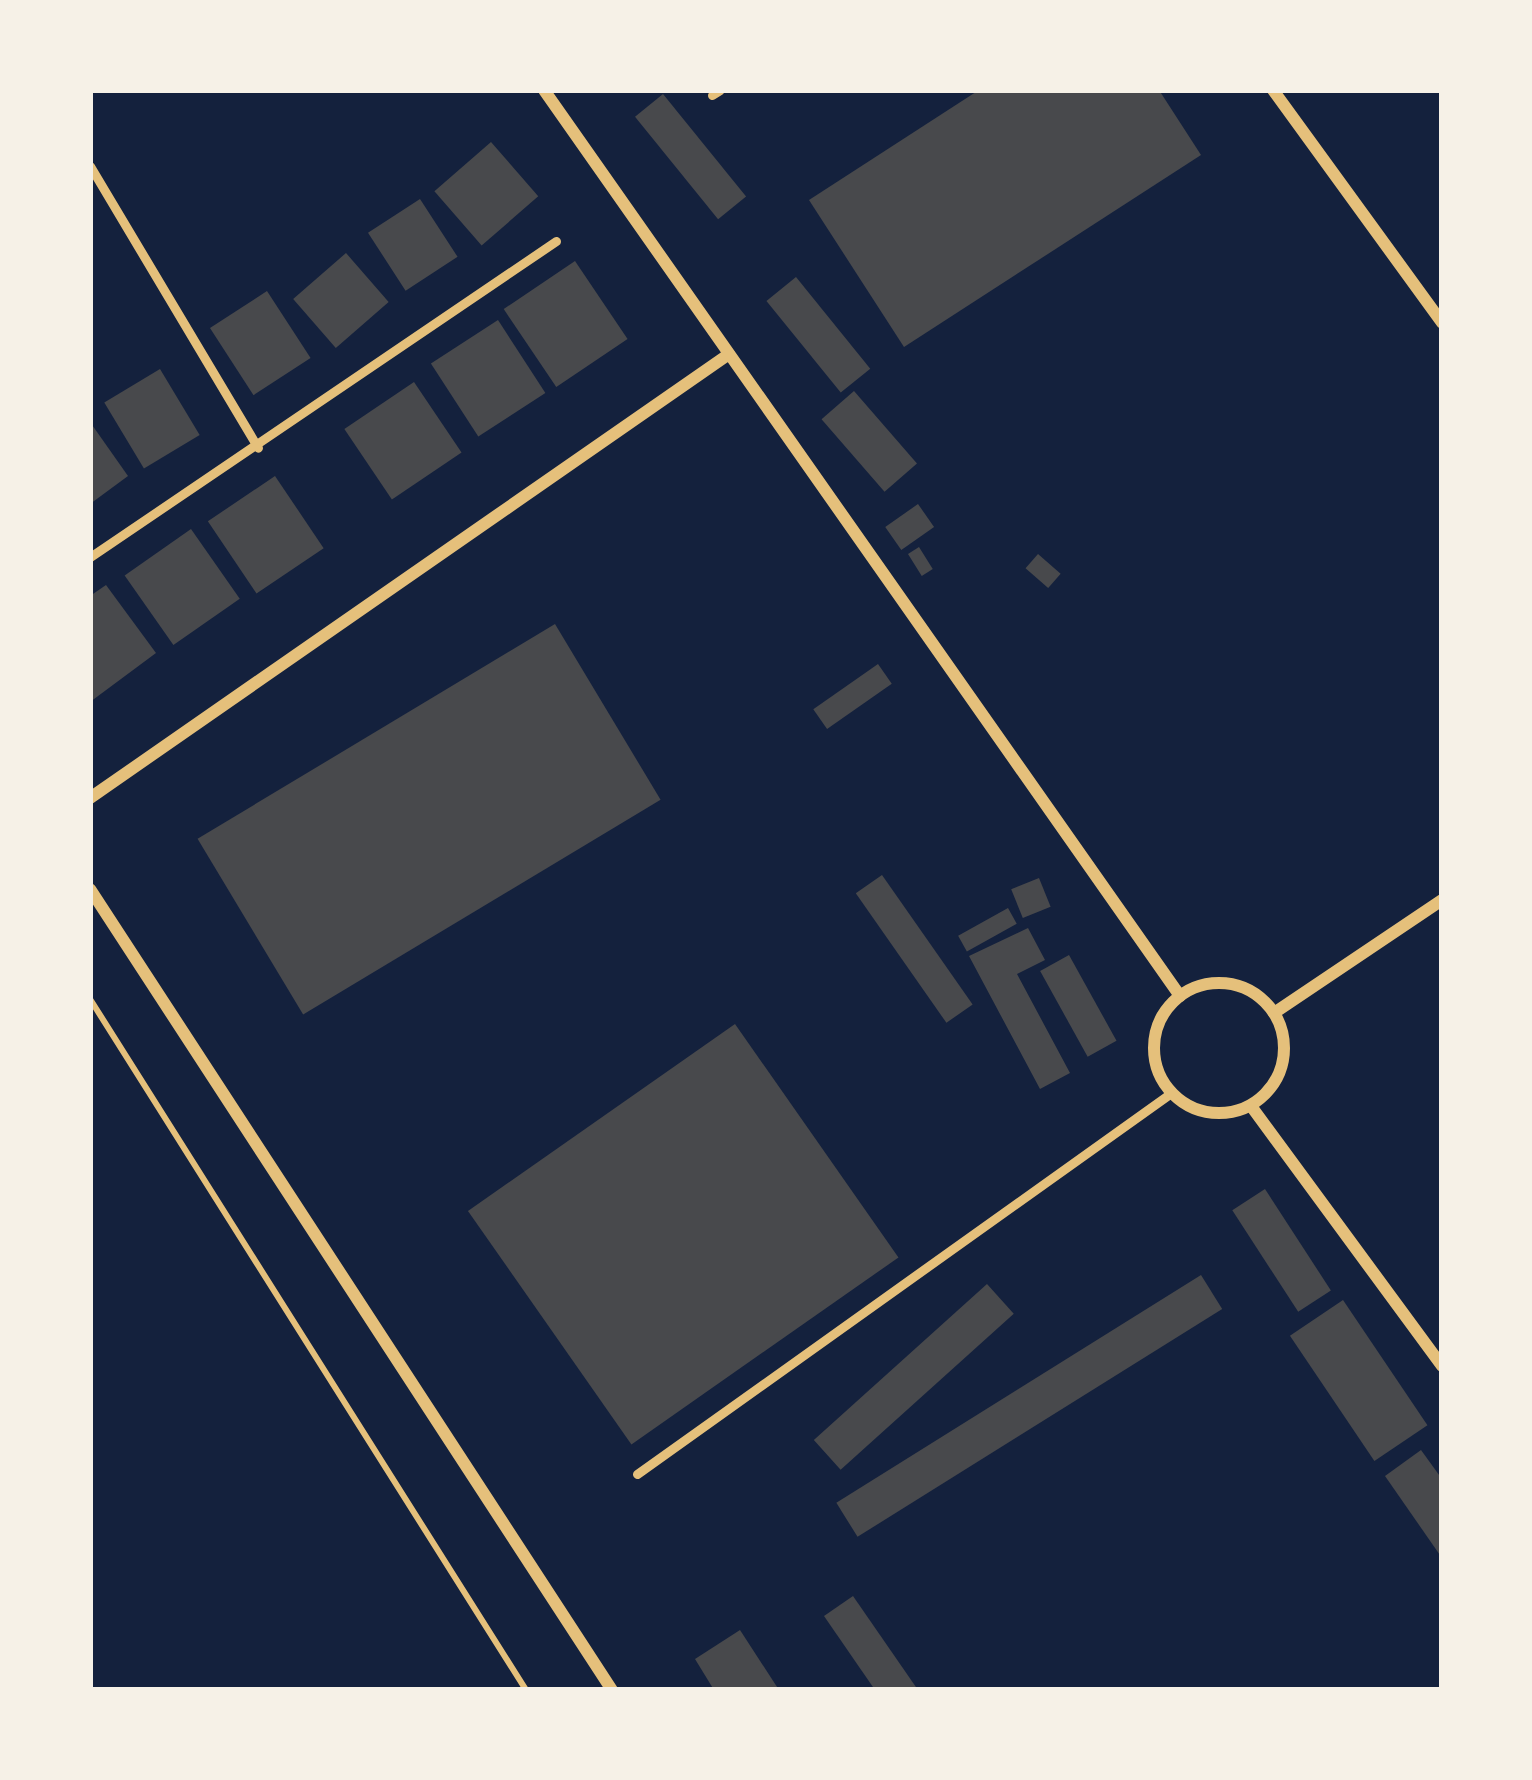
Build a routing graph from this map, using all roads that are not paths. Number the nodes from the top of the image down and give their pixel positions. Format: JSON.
{"nodes":[{"id":1,"x":544,"y":90,"type":"edge"},
{"id":2,"x":1273,"y":90,"type":"edge"},
{"id":3,"x":90,"y":166,"type":"edge"},
{"id":4,"x":556,"y":241,"type":"dead end"},
{"id":5,"x":1442,"y":323,"type":"edge"},
{"id":6,"x":729,"y":355,"type":"junction"},
{"id":7,"x":258,"y":448,"type":"junction"},
{"id":8,"x":90,"y":557,"type":"edge"},
{"id":9,"x":90,"y":798,"type":"edge"},
{"id":10,"x":90,"y":889,"type":"edge"},
{"id":11,"x":1442,"y":900,"type":"edge"},
{"id":12,"x":1180,"y":996,"type":"junction"},
{"id":13,"x":1274,"y":1012,"type":"junction"},
{"id":14,"x":1171,"y":1093,"type":"junction"},
{"id":15,"x":1251,"y":1106,"type":"junction"},
{"id":16,"x":1442,"y":1366,"type":"edge"},
{"id":17,"x":638,"y":1474,"type":"dead end"},
{"id":18,"x":612,"y":1690,"type":"edge"}],
"edges":[{"from":1,"to":6,"type":"street"},
{"from":2,"to":5,"type":"street"},
{"from":3,"to":7,"type":"lane"},
{"from":4,"to":7,"type":"lane"},
{"from":6,"to":9,"type":"street"},
{"from":6,"to":12,"type":"street"},
{"from":7,"to":8,"type":"lane"},
{"from":10,"to":18,"type":"street"},
{"from":11,"to":13,"type":"street"},
{"from":12,"to":13,"type":"street"},
{"from":12,"to":14,"type":"street"},
{"from":13,"to":15,"type":"street"},
{"from":14,"to":15,"type":"street"},
{"from":14,"to":17,"type":"lane"},
{"from":15,"to":16,"type":"street"}]}
